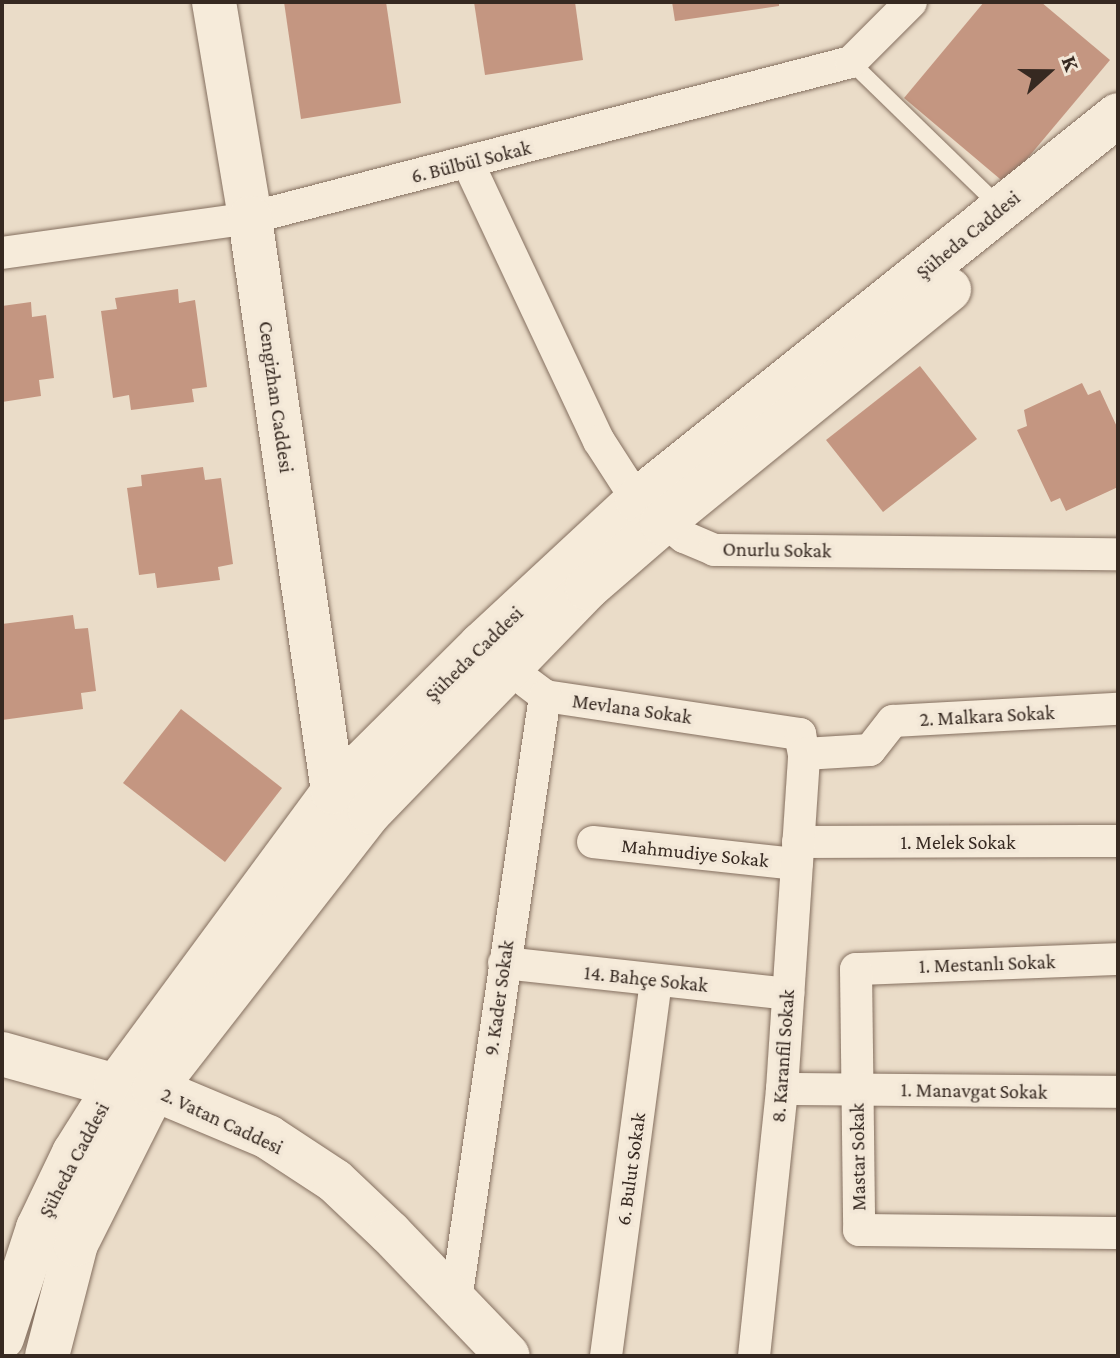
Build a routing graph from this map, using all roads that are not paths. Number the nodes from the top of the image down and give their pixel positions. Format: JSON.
{"nodes":[{"id":1,"x":214,"y":2,"type":"edge"},
{"id":2,"x":911,"y":2,"type":"edge"},
{"id":3,"x":851,"y":62,"type":"junction"},
{"id":4,"x":1118,"y":115,"type":"edge"},
{"id":5,"x":1118,"y":153,"type":"edge"},
{"id":6,"x":468,"y":163,"type":"junction"},
{"id":7,"x":1002,"y":208,"type":"junction"},
{"id":8,"x":250,"y":218,"type":"junction"},
{"id":9,"x":2,"y":253,"type":"edge"},
{"id":10,"x":649,"y":511,"type":"junction"},
{"id":11,"x":1118,"y":554,"type":"edge"},
{"id":12,"x":494,"y":656,"type":"junction"},
{"id":13,"x":545,"y":696,"type":"junction"},
{"id":14,"x":1118,"y":709,"type":"edge"},
{"id":15,"x":802,"y":744,"type":"junction"},
{"id":16,"x":333,"y":792,"type":"junction"},
{"id":17,"x":1118,"y":841,"type":"edge"},
{"id":18,"x":593,"y":842,"type":"dead end"},
{"id":19,"x":797,"y":853,"type":"junction"},
{"id":20,"x":1118,"y":959,"type":"edge"},
{"id":21,"x":504,"y":963,"type":"junction"},
{"id":22,"x":856,"y":969,"type":"joint"},
{"id":23,"x":656,"y":981,"type":"junction"},
{"id":24,"x":788,"y":994,"type":"junction"},
{"id":25,"x":2,"y":1054,"type":"edge"},
{"id":26,"x":135,"y":1087,"type":"junction"},
{"id":27,"x":782,"y":1089,"type":"junction"},
{"id":28,"x":856,"y":1089,"type":"junction"},
{"id":29,"x":1118,"y":1092,"type":"edge"},
{"id":30,"x":1118,"y":1233,"type":"edge"},
{"id":31,"x":456,"y":1300,"type":"junction"},
{"id":32,"x":2,"y":1338,"type":"edge"},
{"id":33,"x":47,"y":1356,"type":"edge"},
{"id":34,"x":508,"y":1356,"type":"edge"},
{"id":35,"x":606,"y":1356,"type":"edge"},
{"id":36,"x":754,"y":1356,"type":"edge"}],
"edges":[{"from":1,"to":8,"type":"main road","name":"Cengizhan Caddesi"},
{"from":2,"to":3,"type":"street"},
{"from":3,"to":6,"type":"street","name":"6. Bülbül Sokak"},
{"from":3,"to":7,"type":"lane"},
{"from":4,"to":7,"type":"main road","name":"Şüheda Caddesi"},
{"from":5,"to":10,"type":"main road","name":"Şüheda Caddesi"},
{"from":6,"to":8,"type":"street","name":"6. Bülbül Sokak"},
{"from":6,"to":10,"type":"street","name":"Onurlu Sokak"},
{"from":7,"to":10,"type":"main road","name":"Şüheda Caddesi"},
{"from":8,"to":9,"type":"street","name":"6. Bülbül Sokak"},
{"from":8,"to":16,"type":"main road","name":"Cengizhan Caddesi"},
{"from":10,"to":11,"type":"street","name":"Onurlu Sokak"},
{"from":10,"to":12,"type":"main road","name":"Şüheda Caddesi"},
{"from":12,"to":13,"type":"street","name":"Mevlana Sokak"},
{"from":12,"to":16,"type":"main road","name":"Şüheda Caddesi"},
{"from":12,"to":26,"type":"main road","name":"Şüheda Caddesi"},
{"from":13,"to":15,"type":"street","name":"Mevlana Sokak"},
{"from":13,"to":21,"type":"street","name":"9. Kader Sokak"},
{"from":14,"to":15,"type":"street","name":"2. Malkara Sokak"},
{"from":15,"to":19,"type":"street","name":"8. Karanfil Sokak"},
{"from":16,"to":26,"type":"main road","name":"Şüheda Caddesi"},
{"from":17,"to":19,"type":"street","name":"1. Melek Sokak"},
{"from":18,"to":19,"type":"street","name":"Mahmudiye Sokak"},
{"from":19,"to":24,"type":"street","name":"8. Karanfil Sokak"},
{"from":20,"to":22,"type":"street","name":"1. Mestanlı Sokak"},
{"from":21,"to":23,"type":"street","name":"14. Bahçe Sokak"},
{"from":21,"to":31,"type":"street","name":"9. Kader Sokak"},
{"from":22,"to":28,"type":"street","name":"Mastar Sokak"},
{"from":23,"to":24,"type":"street","name":"14. Bahçe Sokak"},
{"from":23,"to":35,"type":"street","name":"6. Bulut Sokak"},
{"from":24,"to":27,"type":"street","name":"8. Karanfil Sokak"},
{"from":25,"to":26,"type":"main road","name":"2. Vatan Caddesi"},
{"from":26,"to":31,"type":"main road","name":"2. Vatan Caddesi"},
{"from":26,"to":32,"type":"main road","name":"Şüheda Caddesi"},
{"from":26,"to":33,"type":"main road","name":"Şüheda Caddesi"},
{"from":27,"to":28,"type":"street","name":"1. Manavgat Sokak"},
{"from":27,"to":36,"type":"street","name":"8. Karanfil Sokak"},
{"from":28,"to":29,"type":"street","name":"1. Manavgat Sokak"},
{"from":28,"to":30,"type":"street","name":"Mastar Sokak"},
{"from":31,"to":34,"type":"main road","name":"2. Vatan Caddesi"}]}
